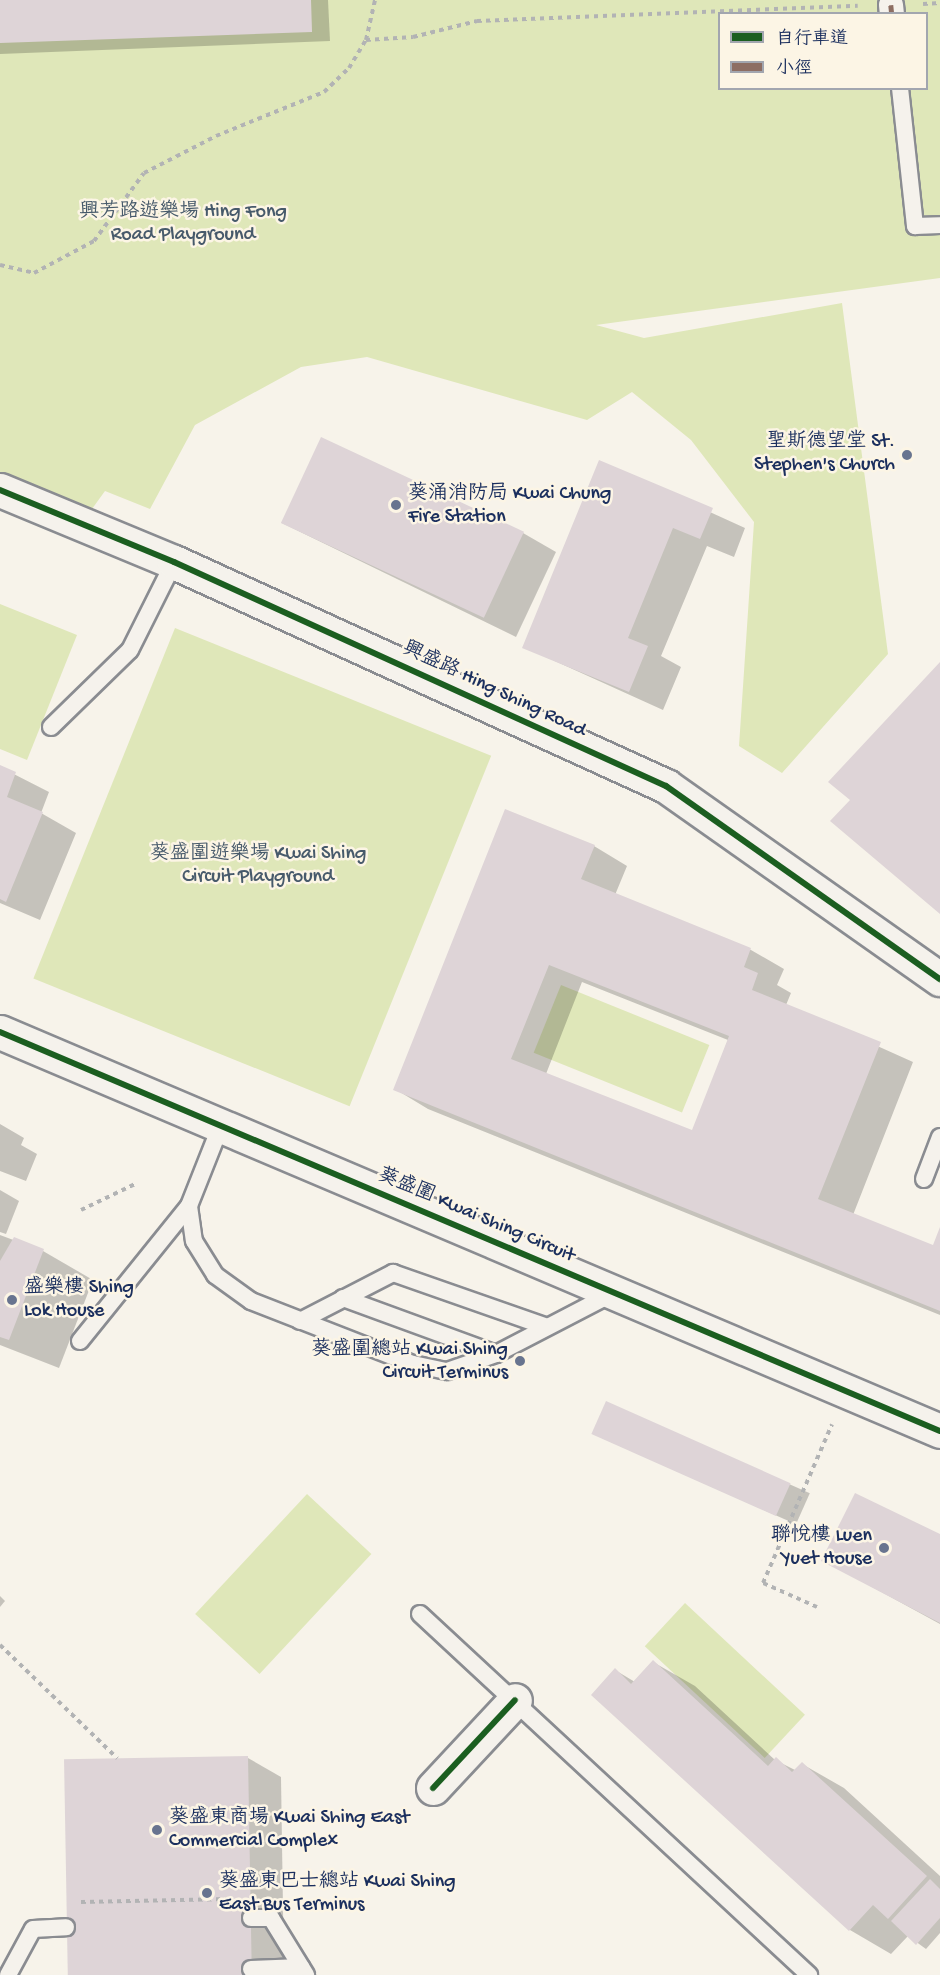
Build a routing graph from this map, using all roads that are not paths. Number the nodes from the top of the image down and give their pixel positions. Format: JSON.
{"nodes":[{"id":1,"x":900,"y":90,"type":"edge"},
{"id":2,"x":940,"y":225,"type":"edge"},
{"id":3,"x":0,"y":489,"type":"edge"},
{"id":4,"x":174,"y":562,"type":"junction"},
{"id":5,"x":51,"y":727,"type":"dead end"},
{"id":6,"x":940,"y":979,"type":"edge"},
{"id":7,"x":0,"y":1032,"type":"edge"},
{"id":8,"x":221,"y":1125,"type":"junction"},
{"id":9,"x":940,"y":1137,"type":"edge"},
{"id":10,"x":924,"y":1179,"type":"dead end"},
{"id":11,"x":189,"y":1206,"type":"junction"},
{"id":12,"x":614,"y":1292,"type":"junction"},
{"id":13,"x":343,"y":1299,"type":"junction"},
{"id":14,"x":300,"y":1321,"type":"junction"},
{"id":15,"x":547,"y":1327,"type":"junction"},
{"id":16,"x":80,"y":1341,"type":"dead end"},
{"id":17,"x":495,"y":1354,"type":"junction"},
{"id":18,"x":940,"y":1431,"type":"edge"},
{"id":19,"x":420,"y":1614,"type":"dead end"},
{"id":20,"x":514,"y":1700,"type":"junction"},
{"id":21,"x":433,"y":1788,"type":"dead end"},
{"id":22,"x":251,"y":1918,"type":"dead end"},
{"id":23,"x":66,"y":1927,"type":"dead end"},
{"id":24,"x":251,"y":1969,"type":"dead end"},
{"id":25,"x":303,"y":1971,"type":"edge"},
{"id":26,"x":8,"y":1975,"type":"edge"},
{"id":27,"x":809,"y":1975,"type":"edge"}],
"edges":[{"from":1,"to":2,"type":"lane"},
{"from":3,"to":4,"type":"street","name":"興盛路 Hing Shing Road"},
{"from":4,"to":5,"type":"lane"},
{"from":4,"to":6,"type":"street","name":"興盛路 Hing Shing Road"},
{"from":7,"to":8,"type":"street","name":"葵盛圍 Kwai Shing Circuit"},
{"from":8,"to":11,"type":"lane"},
{"from":8,"to":12,"type":"street","name":"葵盛圍 Kwai Shing Circuit"},
{"from":9,"to":10,"type":"lane"},
{"from":11,"to":14,"type":"lane"},
{"from":11,"to":16,"type":"lane"},
{"from":12,"to":15,"type":"lane"},
{"from":12,"to":18,"type":"street","name":"葵盛圍 Kwai Shing Circuit"},
{"from":13,"to":14,"type":"lane"},
{"from":13,"to":15,"type":"lane"},
{"from":13,"to":17,"type":"lane"},
{"from":14,"to":17,"type":"lane"},
{"from":15,"to":17,"type":"lane"},
{"from":19,"to":20,"type":"lane"},
{"from":20,"to":21,"type":"street"},
{"from":20,"to":27,"type":"lane"},
{"from":22,"to":25,"type":"lane"},
{"from":23,"to":26,"type":"lane"},
{"from":24,"to":25,"type":"lane"}]}
